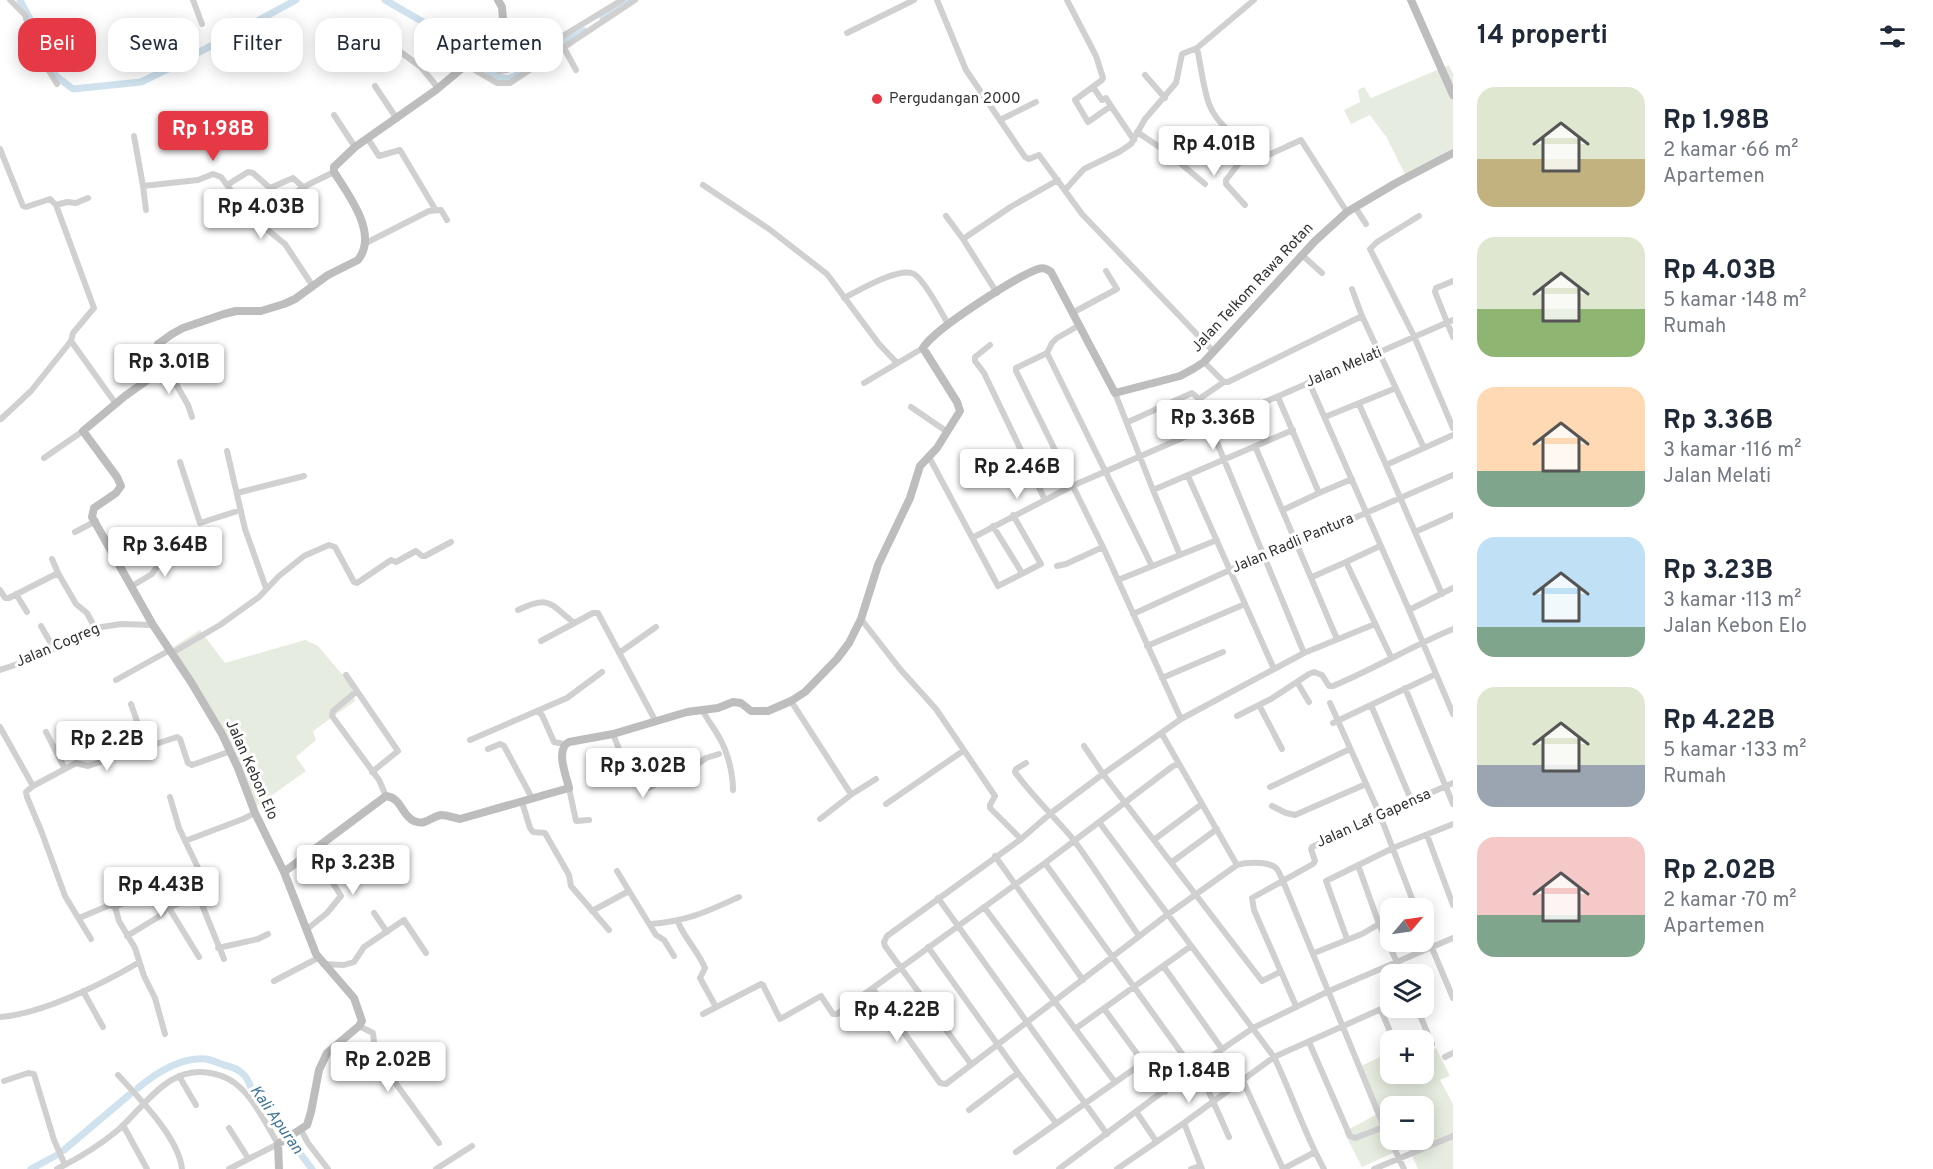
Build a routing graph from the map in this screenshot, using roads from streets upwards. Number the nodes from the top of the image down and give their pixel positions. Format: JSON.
{"nodes":[{"id":1,"x":10,"y":0,"type":"edge"},
{"id":2,"x":194,"y":0,"type":"edge"},
{"id":3,"x":498,"y":0,"type":"edge"},
{"id":4,"x":635,"y":0,"type":"edge"},
{"id":5,"x":914,"y":0,"type":"edge"},
{"id":6,"x":937,"y":0,"type":"edge"},
{"id":7,"x":1067,"y":0,"type":"edge"},
{"id":8,"x":1254,"y":0,"type":"edge"},
{"id":9,"x":1411,"y":0,"type":"edge"},
{"id":10,"x":620,"y":5,"type":"edge"},
{"id":11,"x":503,"y":18,"type":"edge"},
{"id":12,"x":202,"y":24,"type":"dead end"},
{"id":13,"x":847,"y":33,"type":"dead end"},
{"id":14,"x":563,"y":38,"type":"edge"},
{"id":15,"x":564,"y":48,"type":"joint"},
{"id":16,"x":1197,"y":48,"type":"junction"},
{"id":17,"x":402,"y":53,"type":"edge"},
{"id":18,"x":576,"y":70,"type":"dead end"},
{"id":19,"x":457,"y":72,"type":"edge"},
{"id":20,"x":483,"y":72,"type":"edge"},
{"id":21,"x":528,"y":72,"type":"edge"},
{"id":22,"x":1145,"y":75,"type":"dead end"},
{"id":23,"x":57,"y":84,"type":"dead end"},
{"id":24,"x":375,"y":86,"type":"dead end"},
{"id":25,"x":1093,"y":87,"type":"junction"},
{"id":26,"x":438,"y":88,"type":"junction"},
{"id":27,"x":1453,"y":94,"type":"edge"},
{"id":28,"x":1165,"y":98,"type":"junction"},
{"id":29,"x":1036,"y":102,"type":"dead end"},
{"id":30,"x":1111,"y":106,"type":"junction"},
{"id":31,"x":334,"y":115,"type":"dead end"},
{"id":32,"x":397,"y":119,"type":"junction"},
{"id":33,"x":1000,"y":120,"type":"junction"},
{"id":34,"x":1137,"y":132,"type":"junction"},
{"id":35,"x":134,"y":136,"type":"dead end"},
{"id":36,"x":368,"y":139,"type":"junction"},
{"id":37,"x":1134,"y":140,"type":"junction"},
{"id":38,"x":355,"y":147,"type":"junction"},
{"id":39,"x":0,"y":149,"type":"edge"},
{"id":40,"x":1250,"y":149,"type":"junction"},
{"id":41,"x":1453,"y":153,"type":"edge"},
{"id":42,"x":334,"y":172,"type":"junction"},
{"id":43,"x":1058,"y":180,"type":"junction"},
{"id":44,"x":1205,"y":184,"type":"dead end"},
{"id":45,"x":227,"y":185,"type":"junction"},
{"id":46,"x":703,"y":185,"type":"dead end"},
{"id":47,"x":143,"y":186,"type":"junction"},
{"id":48,"x":303,"y":188,"type":"junction"},
{"id":49,"x":1065,"y":190,"type":"junction"},
{"id":50,"x":88,"y":198,"type":"dead end"},
{"id":51,"x":56,"y":205,"type":"junction"},
{"id":52,"x":1245,"y":205,"type":"dead end"},
{"id":53,"x":435,"y":209,"type":"junction"},
{"id":54,"x":1351,"y":209,"type":"junction"},
{"id":55,"x":146,"y":210,"type":"dead end"},
{"id":56,"x":283,"y":210,"type":"dead end"},
{"id":57,"x":946,"y":216,"type":"dead end"},
{"id":58,"x":1419,"y":216,"type":"dead end"},
{"id":59,"x":447,"y":220,"type":"dead end"},
{"id":60,"x":1366,"y":224,"type":"dead end"},
{"id":61,"x":963,"y":239,"type":"junction"},
{"id":62,"x":364,"y":244,"type":"junction"},
{"id":63,"x":1302,"y":255,"type":"junction"},
{"id":64,"x":1106,"y":272,"type":"dead end"},
{"id":65,"x":1322,"y":273,"type":"dead end"},
{"id":66,"x":1453,"y":281,"type":"edge"},
{"id":67,"x":312,"y":285,"type":"junction"},
{"id":68,"x":1352,"y":289,"type":"dead end"},
{"id":69,"x":997,"y":292,"type":"junction"},
{"id":70,"x":844,"y":298,"type":"junction"},
{"id":71,"x":1072,"y":313,"type":"junction"},
{"id":72,"x":1362,"y":316,"type":"junction"},
{"id":73,"x":1450,"y":322,"type":"edge"},
{"id":74,"x":948,"y":324,"type":"junction"},
{"id":75,"x":1078,"y":326,"type":"junction"},
{"id":76,"x":1414,"y":336,"type":"junction"},
{"id":77,"x":1453,"y":337,"type":"edge"},
{"id":78,"x":71,"y":341,"type":"junction"},
{"id":79,"x":990,"y":345,"type":"dead end"},
{"id":80,"x":923,"y":348,"type":"junction"},
{"id":81,"x":1213,"y":351,"type":"junction"},
{"id":82,"x":1380,"y":352,"type":"junction"},
{"id":83,"x":1047,"y":353,"type":"junction"},
{"id":84,"x":156,"y":359,"type":"junction"},
{"id":85,"x":1204,"y":362,"type":"junction"},
{"id":86,"x":897,"y":363,"type":"junction"},
{"id":87,"x":1224,"y":382,"type":"junction"},
{"id":88,"x":1309,"y":382,"type":"junction"},
{"id":89,"x":864,"y":383,"type":"dead end"},
{"id":90,"x":1396,"y":388,"type":"junction"},
{"id":91,"x":1115,"y":393,"type":"junction"},
{"id":92,"x":1278,"y":397,"type":"junction"},
{"id":93,"x":1199,"y":399,"type":"junction"},
{"id":94,"x":116,"y":404,"type":"junction"},
{"id":95,"x":1359,"y":404,"type":"junction"},
{"id":96,"x":911,"y":407,"type":"dead end"},
{"id":97,"x":192,"y":417,"type":"dead end"},
{"id":98,"x":1325,"y":417,"type":"junction"},
{"id":99,"x":2,"y":419,"type":"dead end"},
{"id":100,"x":1128,"y":422,"type":"junction"},
{"id":101,"x":1209,"y":426,"type":"junction"},
{"id":102,"x":1453,"y":428,"type":"edge"},
{"id":103,"x":1293,"y":430,"type":"junction"},
{"id":104,"x":83,"y":431,"type":"junction"},
{"id":105,"x":946,"y":431,"type":"junction"},
{"id":106,"x":1453,"y":435,"type":"edge"},
{"id":107,"x":1255,"y":446,"type":"junction"},
{"id":108,"x":1424,"y":448,"type":"junction"},
{"id":109,"x":227,"y":451,"type":"dead end"},
{"id":110,"x":1140,"y":456,"type":"junction"},
{"id":111,"x":929,"y":457,"type":"junction"},
{"id":112,"x":44,"y":458,"type":"dead end"},
{"id":113,"x":1223,"y":460,"type":"junction"},
{"id":114,"x":180,"y":462,"type":"dead end"},
{"id":115,"x":1386,"y":465,"type":"junction"},
{"id":116,"x":1106,"y":471,"type":"junction"},
{"id":117,"x":1453,"y":474,"type":"edge"},
{"id":118,"x":304,"y":476,"type":"dead end"},
{"id":119,"x":1188,"y":476,"type":"junction"},
{"id":120,"x":1352,"y":479,"type":"junction"},
{"id":121,"x":1072,"y":486,"type":"junction"},
{"id":122,"x":1153,"y":490,"type":"junction"},
{"id":123,"x":237,"y":493,"type":"junction"},
{"id":124,"x":1318,"y":493,"type":"junction"},
{"id":125,"x":1399,"y":498,"type":"junction"},
{"id":126,"x":1045,"y":500,"type":"junction"},
{"id":127,"x":241,"y":510,"type":"junction"},
{"id":128,"x":1283,"y":510,"type":"junction"},
{"id":129,"x":1365,"y":513,"type":"junction"},
{"id":130,"x":1013,"y":515,"type":"junction"},
{"id":131,"x":1452,"y":518,"type":"edge"},
{"id":132,"x":96,"y":521,"type":"junction"},
{"id":133,"x":993,"y":526,"type":"junction"},
{"id":134,"x":75,"y":532,"type":"dead end"},
{"id":135,"x":1415,"y":532,"type":"junction"},
{"id":136,"x":974,"y":537,"type":"junction"},
{"id":137,"x":1217,"y":540,"type":"junction"},
{"id":138,"x":451,"y":542,"type":"dead end"},
{"id":139,"x":1297,"y":543,"type":"junction"},
{"id":140,"x":183,"y":544,"type":"dead end"},
{"id":141,"x":1380,"y":546,"type":"junction"},
{"id":142,"x":1103,"y":547,"type":"junction"},
{"id":143,"x":1180,"y":555,"type":"junction"},
{"id":144,"x":1263,"y":555,"type":"junction"},
{"id":145,"x":52,"y":559,"type":"dead end"},
{"id":146,"x":1346,"y":562,"type":"junction"},
{"id":147,"x":1057,"y":566,"type":"dead end"},
{"id":148,"x":1152,"y":566,"type":"junction"},
{"id":149,"x":1230,"y":571,"type":"junction"},
{"id":150,"x":58,"y":573,"type":"junction"},
{"id":151,"x":1022,"y":573,"type":"junction"},
{"id":152,"x":1312,"y":577,"type":"junction"},
{"id":153,"x":1118,"y":580,"type":"junction"},
{"id":154,"x":132,"y":586,"type":"junction"},
{"id":155,"x":266,"y":588,"type":"junction"},
{"id":156,"x":1453,"y":588,"type":"edge"},
{"id":157,"x":0,"y":590,"type":"edge"},
{"id":158,"x":16,"y":594,"type":"junction"},
{"id":159,"x":1442,"y":594,"type":"junction"},
{"id":160,"x":1245,"y":604,"type":"junction"},
{"id":161,"x":518,"y":610,"type":"dead end"},
{"id":162,"x":1409,"y":610,"type":"junction"},
{"id":163,"x":27,"y":612,"type":"dead end"},
{"id":164,"x":1133,"y":614,"type":"junction"},
{"id":165,"x":861,"y":619,"type":"junction"},
{"id":166,"x":574,"y":623,"type":"junction"},
{"id":167,"x":1375,"y":624,"type":"junction"},
{"id":168,"x":153,"y":625,"type":"junction"},
{"id":169,"x":40,"y":626,"type":"dead end"},
{"id":170,"x":656,"y":627,"type":"dead end"},
{"id":171,"x":95,"y":628,"type":"junction"},
{"id":172,"x":1453,"y":629,"type":"edge"},
{"id":173,"x":1336,"y":639,"type":"junction"},
{"id":174,"x":541,"y":641,"type":"dead end"},
{"id":175,"x":1422,"y":642,"type":"junction"},
{"id":176,"x":1147,"y":646,"type":"junction"},
{"id":177,"x":54,"y":649,"type":"junction"},
{"id":178,"x":171,"y":651,"type":"junction"},
{"id":179,"x":1223,"y":652,"type":"dead end"},
{"id":180,"x":619,"y":653,"type":"junction"},
{"id":181,"x":1304,"y":653,"type":"junction"},
{"id":182,"x":1391,"y":657,"type":"junction"},
{"id":183,"x":0,"y":669,"type":"edge"},
{"id":184,"x":1274,"y":669,"type":"junction"},
{"id":185,"x":602,"y":672,"type":"dead end"},
{"id":186,"x":1436,"y":674,"type":"junction"},
{"id":187,"x":346,"y":675,"type":"dead end"},
{"id":188,"x":1162,"y":678,"type":"junction"},
{"id":189,"x":116,"y":680,"type":"dead end"},
{"id":190,"x":1297,"y":682,"type":"junction"},
{"id":191,"x":1405,"y":688,"type":"junction"},
{"id":192,"x":357,"y":691,"type":"junction"},
{"id":193,"x":792,"y":701,"type":"junction"},
{"id":194,"x":1309,"y":702,"type":"dead end"},
{"id":195,"x":1330,"y":703,"type":"dead end"},
{"id":196,"x":131,"y":704,"type":"dead end"},
{"id":197,"x":1259,"y":705,"type":"junction"},
{"id":198,"x":1371,"y":705,"type":"junction"},
{"id":199,"x":537,"y":711,"type":"junction"},
{"id":200,"x":702,"y":711,"type":"junction"},
{"id":201,"x":1453,"y":714,"type":"edge"},
{"id":202,"x":1237,"y":717,"type":"dead end"},
{"id":203,"x":1181,"y":719,"type":"junction"},
{"id":204,"x":656,"y":722,"type":"junction"},
{"id":205,"x":1335,"y":722,"type":"junction"},
{"id":206,"x":0,"y":726,"type":"edge"},
{"id":207,"x":46,"y":732,"type":"dead end"},
{"id":208,"x":613,"y":734,"type":"junction"},
{"id":209,"x":1162,"y":734,"type":"junction"},
{"id":210,"x":470,"y":740,"type":"dead end"},
{"id":211,"x":564,"y":744,"type":"junction"},
{"id":212,"x":1084,"y":746,"type":"dead end"},
{"id":213,"x":146,"y":747,"type":"junction"},
{"id":214,"x":488,"y":749,"type":"dead end"},
{"id":215,"x":1282,"y":749,"type":"dead end"},
{"id":216,"x":1350,"y":749,"type":"junction"},
{"id":217,"x":231,"y":751,"type":"junction"},
{"id":218,"x":963,"y":751,"type":"junction"},
{"id":219,"x":719,"y":754,"type":"dead end"},
{"id":220,"x":1026,"y":763,"type":"dead end"},
{"id":221,"x":1179,"y":764,"type":"junction"},
{"id":222,"x":65,"y":769,"type":"junction"},
{"id":223,"x":372,"y":772,"type":"junction"},
{"id":224,"x":1103,"y":774,"type":"junction"},
{"id":225,"x":876,"y":779,"type":"dead end"},
{"id":226,"x":1366,"y":784,"type":"junction"},
{"id":227,"x":1450,"y":785,"type":"edge"},
{"id":228,"x":33,"y":786,"type":"junction"},
{"id":229,"x":1270,"y":787,"type":"dead end"},
{"id":230,"x":569,"y":788,"type":"junction"},
{"id":231,"x":733,"y":790,"type":"dead end"},
{"id":232,"x":852,"y":794,"type":"junction"},
{"id":233,"x":386,"y":796,"type":"junction"},
{"id":234,"x":170,"y":797,"type":"dead end"},
{"id":235,"x":532,"y":798,"type":"junction"},
{"id":236,"x":522,"y":802,"type":"junction"},
{"id":237,"x":1126,"y":802,"type":"junction"},
{"id":238,"x":1412,"y":802,"type":"junction"},
{"id":239,"x":886,"y":804,"type":"dead end"},
{"id":240,"x":1202,"y":804,"type":"junction"},
{"id":241,"x":1453,"y":804,"type":"edge"},
{"id":242,"x":1272,"y":806,"type":"dead end"},
{"id":243,"x":255,"y":813,"type":"junction"},
{"id":244,"x":1051,"y":813,"type":"junction"},
{"id":245,"x":1380,"y":815,"type":"junction"},
{"id":246,"x":820,"y":819,"type":"dead end"},
{"id":247,"x":589,"y":820,"type":"dead end"},
{"id":248,"x":1099,"y":822,"type":"junction"},
{"id":249,"x":1453,"y":825,"type":"edge"},
{"id":250,"x":1216,"y":829,"type":"junction"},
{"id":251,"x":1427,"y":835,"type":"junction"},
{"id":252,"x":1021,"y":839,"type":"junction"},
{"id":253,"x":1155,"y":839,"type":"junction"},
{"id":254,"x":185,"y":841,"type":"junction"},
{"id":255,"x":1074,"y":841,"type":"junction"},
{"id":256,"x":1393,"y":848,"type":"junction"},
{"id":257,"x":313,"y":851,"type":"junction"},
{"id":258,"x":995,"y":856,"type":"junction"},
{"id":259,"x":1172,"y":862,"type":"junction"},
{"id":260,"x":1045,"y":863,"type":"junction"},
{"id":261,"x":1358,"y":864,"type":"junction"},
{"id":262,"x":1237,"y":865,"type":"junction"},
{"id":263,"x":618,"y":871,"type":"dead end"},
{"id":264,"x":284,"y":872,"type":"junction"},
{"id":265,"x":1283,"y":881,"type":"junction"},
{"id":266,"x":1016,"y":885,"type":"junction"},
{"id":267,"x":629,"y":891,"type":"junction"},
{"id":268,"x":1196,"y":893,"type":"junction"},
{"id":269,"x":198,"y":896,"type":"junction"},
{"id":270,"x":739,"y":897,"type":"dead end"},
{"id":271,"x":938,"y":898,"type":"junction"},
{"id":272,"x":1412,"y":898,"type":"edge"},
{"id":273,"x":1452,"y":901,"type":"edge"},
{"id":274,"x":115,"y":907,"type":"junction"},
{"id":275,"x":984,"y":907,"type":"junction"},
{"id":276,"x":168,"y":908,"type":"junction"},
{"id":277,"x":592,"y":911,"type":"junction"},
{"id":278,"x":374,"y":913,"type":"dead end"},
{"id":279,"x":1167,"y":915,"type":"junction"},
{"id":280,"x":79,"y":918,"type":"junction"},
{"id":281,"x":678,"y":922,"type":"junction"},
{"id":282,"x":651,"y":924,"type":"junction"},
{"id":283,"x":1379,"y":924,"type":"junction"},
{"id":284,"x":958,"y":926,"type":"junction"},
{"id":285,"x":306,"y":930,"type":"junction"},
{"id":286,"x":609,"y":930,"type":"dead end"},
{"id":287,"x":387,"y":932,"type":"junction"},
{"id":288,"x":268,"y":934,"type":"dead end"},
{"id":289,"x":127,"y":936,"type":"junction"},
{"id":290,"x":1139,"y":936,"type":"junction"},
{"id":291,"x":1453,"y":938,"type":"edge"},
{"id":292,"x":92,"y":939,"type":"dead end"},
{"id":293,"x":1347,"y":939,"type":"junction"},
{"id":294,"x":1191,"y":946,"type":"junction"},
{"id":295,"x":928,"y":947,"type":"junction"},
{"id":296,"x":1434,"y":947,"type":"edge"},
{"id":297,"x":218,"y":948,"type":"junction"},
{"id":298,"x":1422,"y":952,"type":"edge"},
{"id":299,"x":1433,"y":952,"type":"edge"},
{"id":300,"x":426,"y":953,"type":"dead end"},
{"id":301,"x":1314,"y":953,"type":"junction"},
{"id":302,"x":674,"y":956,"type":"dead end"},
{"id":303,"x":199,"y":957,"type":"dead end"},
{"id":304,"x":1111,"y":957,"type":"junction"},
{"id":305,"x":224,"y":959,"type":"dead end"},
{"id":306,"x":320,"y":961,"type":"junction"},
{"id":307,"x":138,"y":963,"type":"junction"},
{"id":308,"x":1398,"y":963,"type":"junction"},
{"id":309,"x":1164,"y":967,"type":"junction"},
{"id":310,"x":901,"y":968,"type":"junction"},
{"id":311,"x":1280,"y":972,"type":"junction"},
{"id":312,"x":1083,"y":980,"type":"junction"},
{"id":313,"x":274,"y":981,"type":"dead end"},
{"id":314,"x":1135,"y":987,"type":"junction"},
{"id":315,"x":83,"y":990,"type":"junction"},
{"id":316,"x":873,"y":990,"type":"junction"},
{"id":317,"x":1329,"y":991,"type":"junction"},
{"id":318,"x":1453,"y":998,"type":"edge"},
{"id":319,"x":1055,"y":1001,"type":"junction"},
{"id":320,"x":1296,"y":1006,"type":"junction"},
{"id":321,"x":716,"y":1007,"type":"junction"},
{"id":322,"x":1105,"y":1010,"type":"junction"},
{"id":323,"x":1380,"y":1010,"type":"edge"},
{"id":324,"x":703,"y":1014,"type":"dead end"},
{"id":325,"x":0,"y":1017,"type":"edge"},
{"id":326,"x":1027,"y":1023,"type":"junction"},
{"id":327,"x":359,"y":1026,"type":"junction"},
{"id":328,"x":103,"y":1027,"type":"dead end"},
{"id":329,"x":1343,"y":1027,"type":"junction"},
{"id":330,"x":1253,"y":1028,"type":"junction"},
{"id":331,"x":1076,"y":1029,"type":"junction"},
{"id":332,"x":165,"y":1034,"type":"dead end"},
{"id":333,"x":1309,"y":1042,"type":"junction"},
{"id":334,"x":997,"y":1044,"type":"junction"},
{"id":335,"x":1222,"y":1049,"type":"junction"},
{"id":336,"x":1453,"y":1053,"type":"edge"},
{"id":337,"x":1274,"y":1057,"type":"junction"},
{"id":338,"x":1444,"y":1057,"type":"dead end"},
{"id":339,"x":1144,"y":1062,"type":"junction"},
{"id":340,"x":971,"y":1064,"type":"junction"},
{"id":341,"x":1194,"y":1069,"type":"junction"},
{"id":342,"x":1018,"y":1073,"type":"junction"},
{"id":343,"x":118,"y":1074,"type":"dead end"},
{"id":344,"x":179,"y":1076,"type":"junction"},
{"id":345,"x":1242,"y":1079,"type":"junction"},
{"id":346,"x":4,"y":1081,"type":"dead end"},
{"id":347,"x":1115,"y":1082,"type":"junction"},
{"id":348,"x":1165,"y":1092,"type":"junction"},
{"id":349,"x":141,"y":1100,"type":"junction"},
{"id":350,"x":1214,"y":1100,"type":"junction"},
{"id":351,"x":1085,"y":1102,"type":"junction"},
{"id":352,"x":196,"y":1105,"type":"dead end"},
{"id":353,"x":969,"y":1110,"type":"dead end"},
{"id":354,"x":1137,"y":1113,"type":"junction"},
{"id":355,"x":1380,"y":1117,"type":"edge"},
{"id":356,"x":1056,"y":1123,"type":"junction"},
{"id":357,"x":1184,"y":1123,"type":"junction"},
{"id":358,"x":123,"y":1125,"type":"junction"},
{"id":359,"x":230,"y":1128,"type":"dead end"},
{"id":360,"x":1380,"y":1128,"type":"edge"},
{"id":361,"x":298,"y":1132,"type":"junction"},
{"id":362,"x":1107,"y":1134,"type":"junction"},
{"id":363,"x":1453,"y":1136,"type":"edge"},
{"id":364,"x":1229,"y":1137,"type":"dead end"},
{"id":365,"x":1156,"y":1141,"type":"junction"},
{"id":366,"x":279,"y":1142,"type":"junction"},
{"id":367,"x":439,"y":1143,"type":"dead end"},
{"id":368,"x":472,"y":1146,"type":"dead end"},
{"id":369,"x":1395,"y":1150,"type":"edge"},
{"id":370,"x":1016,"y":1152,"type":"dead end"},
{"id":371,"x":1315,"y":1152,"type":"junction"},
{"id":372,"x":248,"y":1158,"type":"junction"},
{"id":373,"x":1399,"y":1159,"type":"junction"},
{"id":374,"x":65,"y":1165,"type":"junction"},
{"id":375,"x":1201,"y":1167,"type":"edge"},
{"id":376,"x":57,"y":1169,"type":"edge"},
{"id":377,"x":147,"y":1169,"type":"edge"},
{"id":378,"x":182,"y":1169,"type":"edge"},
{"id":379,"x":229,"y":1169,"type":"edge"},
{"id":380,"x":279,"y":1169,"type":"edge"},
{"id":381,"x":328,"y":1169,"type":"edge"},
{"id":382,"x":436,"y":1169,"type":"edge"},
{"id":383,"x":1059,"y":1169,"type":"edge"},
{"id":384,"x":1117,"y":1169,"type":"edge"},
{"id":385,"x":1191,"y":1169,"type":"edge"},
{"id":386,"x":1283,"y":1169,"type":"edge"},
{"id":387,"x":1324,"y":1169,"type":"edge"},
{"id":388,"x":1374,"y":1169,"type":"edge"},
{"id":389,"x":1404,"y":1169,"type":"edge"}],
"edges":[{"from":1,"to":23,"type":"street"},
{"from":2,"to":12,"type":"street"},
{"from":3,"to":11,"type":"street"},
{"from":4,"to":10,"type":"street"},
{"from":5,"to":13,"type":"street"},
{"from":6,"to":33,"type":"street"},
{"from":7,"to":25,"type":"street"},
{"from":8,"to":16,"type":"street"},
{"from":9,"to":27,"type":"street"},
{"from":10,"to":14,"type":"street"},
{"from":10,"to":15,"type":"street"},
{"from":15,"to":18,"type":"street"},
{"from":16,"to":28,"type":"street"},
{"from":16,"to":40,"type":"street"},
{"from":17,"to":26,"type":"street"},
{"from":19,"to":26,"type":"street"},
{"from":20,"to":21,"type":"street"},
{"from":22,"to":28,"type":"street"},
{"from":24,"to":32,"type":"street"},
{"from":25,"to":30,"type":"street"},
{"from":25,"to":30,"type":"street"},
{"from":26,"to":32,"type":"street"},
{"from":28,"to":34,"type":"street"},
{"from":29,"to":33,"type":"street"},
{"from":30,"to":37,"type":"street"},
{"from":31,"to":38,"type":"street"},
{"from":32,"to":36,"type":"street"},
{"from":33,"to":43,"type":"street"},
{"from":34,"to":37,"type":"street"},
{"from":34,"to":44,"type":"street"},
{"from":35,"to":47,"type":"street"},
{"from":36,"to":38,"type":"street"},
{"from":36,"to":53,"type":"street"},
{"from":37,"to":49,"type":"street"},
{"from":38,"to":42,"type":"street"},
{"from":39,"to":51,"type":"street"},
{"from":40,"to":52,"type":"street"},
{"from":40,"to":54,"type":"street"},
{"from":41,"to":54,"type":"street","name":"Jalan Telkom Rawa Rotan"},
{"from":42,"to":48,"type":"street"},
{"from":42,"to":62,"type":"street"},
{"from":43,"to":49,"type":"street"},
{"from":43,"to":61,"type":"street"},
{"from":45,"to":47,"type":"street"},
{"from":45,"to":48,"type":"street"},
{"from":45,"to":67,"type":"street"},
{"from":46,"to":70,"type":"street"},
{"from":47,"to":55,"type":"street"},
{"from":48,"to":56,"type":"street"},
{"from":49,"to":81,"type":"street"},
{"from":50,"to":51,"type":"street"},
{"from":51,"to":78,"type":"street"},
{"from":53,"to":59,"type":"street"},
{"from":53,"to":62,"type":"street"},
{"from":54,"to":60,"type":"street"},
{"from":54,"to":63,"type":"street","name":"Jalan Telkom Rawa Rotan"},
{"from":57,"to":61,"type":"street"},
{"from":58,"to":76,"type":"street"},
{"from":61,"to":69,"type":"street"},
{"from":62,"to":67,"type":"street"},
{"from":63,"to":65,"type":"street"},
{"from":63,"to":81,"type":"street","name":"Jalan Telkom Rawa Rotan"},
{"from":64,"to":71,"type":"street"},
{"from":66,"to":73,"type":"street"},
{"from":67,"to":84,"type":"street"},
{"from":68,"to":72,"type":"street"},
{"from":69,"to":71,"type":"street"},
{"from":69,"to":74,"type":"street"},
{"from":70,"to":74,"type":"street"},
{"from":70,"to":86,"type":"street"},
{"from":71,"to":75,"type":"street"},
{"from":72,"to":82,"type":"street"},
{"from":72,"to":87,"type":"street"},
{"from":73,"to":76,"type":"street","name":"Jalan Melati"},
{"from":73,"to":77,"type":"street"},
{"from":74,"to":80,"type":"street"},
{"from":75,"to":83,"type":"street"},
{"from":75,"to":91,"type":"street"},
{"from":76,"to":82,"type":"street","name":"Jalan Melati"},
{"from":76,"to":102,"type":"street"},
{"from":78,"to":94,"type":"street"},
{"from":78,"to":99,"type":"street"},
{"from":79,"to":126,"type":"street"},
{"from":80,"to":86,"type":"street"},
{"from":80,"to":105,"type":"street"},
{"from":81,"to":85,"type":"street","name":"Jalan Telkom Rawa Rotan"},
{"from":82,"to":88,"type":"street","name":"Jalan Melati"},
{"from":82,"to":90,"type":"street"},
{"from":83,"to":116,"type":"street"},
{"from":83,"to":121,"type":"street"},
{"from":84,"to":94,"type":"street"},
{"from":84,"to":97,"type":"street"},
{"from":85,"to":87,"type":"street"},
{"from":85,"to":91,"type":"street","name":"Jalan Telkom Rawa Rotan"},
{"from":86,"to":89,"type":"street"},
{"from":87,"to":93,"type":"street"},
{"from":88,"to":92,"type":"street","name":"Jalan Melati"},
{"from":88,"to":98,"type":"street"},
{"from":90,"to":95,"type":"street"},
{"from":90,"to":108,"type":"street"},
{"from":91,"to":100,"type":"street"},
{"from":92,"to":101,"type":"street","name":"Jalan Melati"},
{"from":92,"to":103,"type":"street"},
{"from":93,"to":100,"type":"street"},
{"from":93,"to":101,"type":"street"},
{"from":94,"to":104,"type":"street"},
{"from":95,"to":98,"type":"street"},
{"from":95,"to":115,"type":"street"},
{"from":96,"to":105,"type":"street"},
{"from":98,"to":120,"type":"street"},
{"from":100,"to":110,"type":"street"},
{"from":101,"to":110,"type":"street","name":"Jalan Melati"},
{"from":101,"to":113,"type":"street"},
{"from":103,"to":107,"type":"street"},
{"from":103,"to":124,"type":"street"},
{"from":104,"to":112,"type":"street"},
{"from":104,"to":132,"type":"street"},
{"from":105,"to":111,"type":"street"},
{"from":106,"to":108,"type":"street"},
{"from":107,"to":113,"type":"street"},
{"from":107,"to":128,"type":"street"},
{"from":108,"to":115,"type":"street"},
{"from":109,"to":123,"type":"street"},
{"from":110,"to":116,"type":"street","name":"Jalan Melati"},
{"from":110,"to":122,"type":"street"},
{"from":111,"to":136,"type":"street"},
{"from":111,"to":165,"type":"street"},
{"from":113,"to":119,"type":"street"},
{"from":113,"to":144,"type":"street"},
{"from":114,"to":127,"type":"street"},
{"from":115,"to":125,"type":"street"},
{"from":116,"to":121,"type":"street","name":"Jalan Melati"},
{"from":116,"to":148,"type":"street"},
{"from":117,"to":125,"type":"street","name":"Jalan Radli Pantura"},
{"from":118,"to":123,"type":"street"},
{"from":119,"to":122,"type":"street"},
{"from":119,"to":137,"type":"street"},
{"from":120,"to":124,"type":"street"},
{"from":120,"to":129,"type":"street"},
{"from":121,"to":126,"type":"street","name":"Jalan Melati"},
{"from":121,"to":142,"type":"street"},
{"from":122,"to":143,"type":"street"},
{"from":123,"to":127,"type":"street"},
{"from":124,"to":128,"type":"street"},
{"from":125,"to":129,"type":"street","name":"Jalan Radli Pantura"},
{"from":125,"to":135,"type":"street"},
{"from":126,"to":130,"type":"street","name":"Jalan Melati"},
{"from":127,"to":155,"type":"street"},
{"from":128,"to":139,"type":"street"},
{"from":129,"to":139,"type":"street","name":"Jalan Radli Pantura"},
{"from":129,"to":141,"type":"street"},
{"from":130,"to":133,"type":"street","name":"Jalan Melati"},
{"from":130,"to":151,"type":"street"},
{"from":131,"to":135,"type":"street"},
{"from":132,"to":134,"type":"street"},
{"from":132,"to":154,"type":"street","name":"Jalan Kebon Elo"},
{"from":133,"to":136,"type":"street","name":"Jalan Melati"},
{"from":133,"to":151,"type":"street"},
{"from":135,"to":159,"type":"street"},
{"from":136,"to":151,"type":"street"},
{"from":137,"to":143,"type":"street"},
{"from":137,"to":149,"type":"street"},
{"from":138,"to":155,"type":"street"},
{"from":139,"to":144,"type":"street","name":"Jalan Radli Pantura"},
{"from":139,"to":152,"type":"street"},
{"from":140,"to":154,"type":"street"},
{"from":141,"to":146,"type":"street"},
{"from":141,"to":162,"type":"street"},
{"from":142,"to":147,"type":"street"},
{"from":142,"to":153,"type":"street"},
{"from":143,"to":148,"type":"street"},
{"from":144,"to":149,"type":"street","name":"Jalan Radli Pantura"},
{"from":144,"to":181,"type":"street"},
{"from":145,"to":150,"type":"street"},
{"from":146,"to":152,"type":"street"},
{"from":146,"to":167,"type":"street"},
{"from":148,"to":153,"type":"street"},
{"from":149,"to":160,"type":"street"},
{"from":149,"to":164,"type":"street","name":"Jalan Radli Pantura"},
{"from":150,"to":158,"type":"street"},
{"from":150,"to":171,"type":"street"},
{"from":152,"to":173,"type":"street"},
{"from":153,"to":164,"type":"street"},
{"from":154,"to":168,"type":"street","name":"Jalan Kebon Elo"},
{"from":155,"to":178,"type":"street"},
{"from":156,"to":159,"type":"street"},
{"from":157,"to":158,"type":"street"},
{"from":158,"to":163,"type":"street"},
{"from":159,"to":162,"type":"street"},
{"from":160,"to":176,"type":"street"},
{"from":160,"to":184,"type":"street"},
{"from":161,"to":166,"type":"street"},
{"from":162,"to":175,"type":"street"},
{"from":164,"to":176,"type":"street"},
{"from":165,"to":193,"type":"street"},
{"from":165,"to":218,"type":"street"},
{"from":166,"to":174,"type":"street"},
{"from":166,"to":180,"type":"street"},
{"from":167,"to":173,"type":"street"},
{"from":167,"to":182,"type":"street"},
{"from":168,"to":171,"type":"street","name":"Jalan Cogreg"},
{"from":168,"to":178,"type":"street","name":"Jalan Kebon Elo"},
{"from":169,"to":177,"type":"street"},
{"from":170,"to":180,"type":"street"},
{"from":171,"to":177,"type":"street","name":"Jalan Cogreg"},
{"from":172,"to":175,"type":"street"},
{"from":173,"to":181,"type":"street"},
{"from":175,"to":182,"type":"street"},
{"from":175,"to":186,"type":"street"},
{"from":176,"to":188,"type":"street"},
{"from":177,"to":183,"type":"street","name":"Jalan Cogreg"},
{"from":178,"to":189,"type":"street"},
{"from":178,"to":217,"type":"street","name":"Jalan Kebon Elo"},
{"from":179,"to":188,"type":"street"},
{"from":180,"to":204,"type":"street"},
{"from":181,"to":184,"type":"street"},
{"from":182,"to":190,"type":"street"},
{"from":184,"to":203,"type":"street"},
{"from":185,"to":199,"type":"street"},
{"from":186,"to":191,"type":"street"},
{"from":186,"to":201,"type":"street"},
{"from":187,"to":192,"type":"street"},
{"from":188,"to":203,"type":"street"},
{"from":190,"to":194,"type":"street"},
{"from":190,"to":197,"type":"street"},
{"from":191,"to":198,"type":"street"},
{"from":191,"to":227,"type":"street"},
{"from":192,"to":223,"type":"street"},
{"from":192,"to":223,"type":"street"},
{"from":193,"to":200,"type":"street"},
{"from":193,"to":232,"type":"street"},
{"from":195,"to":205,"type":"street"},
{"from":196,"to":213,"type":"street"},
{"from":197,"to":202,"type":"street"},
{"from":197,"to":215,"type":"street"},
{"from":198,"to":205,"type":"street"},
{"from":198,"to":238,"type":"street"},
{"from":199,"to":210,"type":"street"},
{"from":199,"to":211,"type":"street"},
{"from":200,"to":204,"type":"street"},
{"from":200,"to":231,"type":"street"},
{"from":203,"to":209,"type":"street"},
{"from":204,"to":208,"type":"street"},
{"from":205,"to":216,"type":"street"},
{"from":206,"to":228,"type":"street"},
{"from":207,"to":222,"type":"street"},
{"from":208,"to":211,"type":"street"},
{"from":208,"to":219,"type":"street"},
{"from":209,"to":221,"type":"street"},
{"from":209,"to":224,"type":"street"},
{"from":211,"to":230,"type":"street"},
{"from":212,"to":224,"type":"street"},
{"from":213,"to":217,"type":"street"},
{"from":213,"to":222,"type":"street"},
{"from":214,"to":235,"type":"street"},
{"from":216,"to":226,"type":"street"},
{"from":216,"to":229,"type":"street"},
{"from":217,"to":243,"type":"street","name":"Jalan Kebon Elo"},
{"from":218,"to":239,"type":"street"},
{"from":218,"to":252,"type":"street"},
{"from":220,"to":244,"type":"street"},
{"from":221,"to":237,"type":"street"},
{"from":221,"to":240,"type":"street"},
{"from":222,"to":228,"type":"street"},
{"from":223,"to":233,"type":"street"},
{"from":224,"to":237,"type":"street"},
{"from":224,"to":244,"type":"street"},
{"from":225,"to":232,"type":"street"},
{"from":226,"to":242,"type":"street"},
{"from":226,"to":245,"type":"street"},
{"from":227,"to":238,"type":"street","name":"Jalan Laf Gapensa"},
{"from":227,"to":241,"type":"street"},
{"from":228,"to":280,"type":"street"},
{"from":230,"to":235,"type":"street"},
{"from":230,"to":247,"type":"street"},
{"from":232,"to":246,"type":"street"},
{"from":233,"to":236,"type":"street"},
{"from":233,"to":257,"type":"street"},
{"from":234,"to":254,"type":"street"},
{"from":235,"to":236,"type":"street"},
{"from":236,"to":277,"type":"street"},
{"from":237,"to":248,"type":"street"},
{"from":237,"to":253,"type":"street"},
{"from":238,"to":245,"type":"street","name":"Jalan Laf Gapensa"},
{"from":240,"to":250,"type":"street"},
{"from":240,"to":253,"type":"street"},
{"from":243,"to":254,"type":"street"},
{"from":243,"to":264,"type":"street","name":"Jalan Kebon Elo"},
{"from":244,"to":252,"type":"street"},
{"from":244,"to":255,"type":"street"},
{"from":245,"to":256,"type":"street"},
{"from":245,"to":265,"type":"street","name":"Jalan Laf Gapensa"},
{"from":248,"to":255,"type":"street"},
{"from":248,"to":279,"type":"street"},
{"from":249,"to":251,"type":"street"},
{"from":250,"to":259,"type":"street"},
{"from":250,"to":262,"type":"street"},
{"from":251,"to":256,"type":"street"},
{"from":251,"to":273,"type":"street"},
{"from":252,"to":258,"type":"street"},
{"from":253,"to":259,"type":"street"},
{"from":254,"to":269,"type":"street"},
{"from":255,"to":260,"type":"street"},
{"from":255,"to":290,"type":"street"},
{"from":256,"to":261,"type":"street"},
{"from":256,"to":272,"type":"street"},
{"from":257,"to":264,"type":"street"},
{"from":257,"to":285,"type":"street"},
{"from":258,"to":266,"type":"street"},
{"from":258,"to":271,"type":"street"},
{"from":259,"to":268,"type":"street"},
{"from":260,"to":266,"type":"street"},
{"from":260,"to":304,"type":"street"},
{"from":261,"to":283,"type":"street"},
{"from":261,"to":293,"type":"street"},
{"from":262,"to":265,"type":"street"},
{"from":262,"to":268,"type":"street"},
{"from":263,"to":267,"type":"street"},
{"from":264,"to":285,"type":"street","name":"Jalan Kebon Elo"},
{"from":265,"to":301,"type":"street"},
{"from":265,"to":311,"type":"street"},
{"from":266,"to":275,"type":"street"},
{"from":266,"to":312,"type":"street"},
{"from":267,"to":277,"type":"street"},
{"from":267,"to":282,"type":"street"},
{"from":268,"to":279,"type":"street"},
{"from":268,"to":311,"type":"street"},
{"from":269,"to":276,"type":"street"},
{"from":269,"to":297,"type":"street"},
{"from":270,"to":281,"type":"street"},
{"from":271,"to":284,"type":"street"},
{"from":271,"to":310,"type":"street"},
{"from":274,"to":276,"type":"street"},
{"from":274,"to":280,"type":"street"},
{"from":274,"to":289,"type":"street"},
{"from":275,"to":284,"type":"street"},
{"from":275,"to":319,"type":"street"},
{"from":276,"to":289,"type":"street"},
{"from":276,"to":303,"type":"street"},
{"from":277,"to":286,"type":"street"},
{"from":278,"to":287,"type":"street"},
{"from":279,"to":290,"type":"street"},
{"from":279,"to":294,"type":"street"},
{"from":280,"to":292,"type":"street"},
{"from":281,"to":282,"type":"street"},
{"from":281,"to":321,"type":"street"},
{"from":282,"to":302,"type":"street"},
{"from":283,"to":293,"type":"street"},
{"from":283,"to":308,"type":"street"},
{"from":284,"to":295,"type":"street"},
{"from":284,"to":326,"type":"street"},
{"from":285,"to":306,"type":"street","name":"Jalan Kebon Elo"},
{"from":287,"to":300,"type":"street"},
{"from":287,"to":306,"type":"street"},
{"from":288,"to":297,"type":"street"},
{"from":289,"to":307,"type":"street"},
{"from":290,"to":304,"type":"street"},
{"from":291,"to":296,"type":"street"},
{"from":293,"to":301,"type":"street"},
{"from":294,"to":309,"type":"street"},
{"from":294,"to":330,"type":"street"},
{"from":295,"to":310,"type":"street"},
{"from":295,"to":334,"type":"street"},
{"from":297,"to":305,"type":"street"},
{"from":298,"to":308,"type":"street"},
{"from":299,"to":318,"type":"street"},
{"from":301,"to":317,"type":"street"},
{"from":304,"to":312,"type":"street"},
{"from":304,"to":314,"type":"street"},
{"from":306,"to":313,"type":"street"},
{"from":306,"to":327,"type":"street","name":"Jalan Kebon Elo"},
{"from":307,"to":315,"type":"street"},
{"from":307,"to":332,"type":"street"},
{"from":308,"to":317,"type":"street"},
{"from":309,"to":314,"type":"street"},
{"from":309,"to":335,"type":"street"},
{"from":310,"to":316,"type":"street"},
{"from":310,"to":340,"type":"street"},
{"from":311,"to":320,"type":"street"},
{"from":312,"to":319,"type":"street"},
{"from":314,"to":322,"type":"street"},
{"from":314,"to":341,"type":"street"},
{"from":315,"to":325,"type":"street"},
{"from":315,"to":328,"type":"street"},
{"from":316,"to":321,"type":"street"},
{"from":316,"to":340,"type":"street"},
{"from":317,"to":320,"type":"street"},
{"from":317,"to":329,"type":"street"},
{"from":319,"to":326,"type":"street"},
{"from":319,"to":331,"type":"street"},
{"from":320,"to":330,"type":"street"},
{"from":321,"to":324,"type":"street"},
{"from":322,"to":331,"type":"street"},
{"from":322,"to":339,"type":"street"},
{"from":323,"to":329,"type":"street"},
{"from":326,"to":334,"type":"street"},
{"from":326,"to":351,"type":"street"},
{"from":327,"to":361,"type":"street"},
{"from":327,"to":367,"type":"street"},
{"from":329,"to":333,"type":"street"},
{"from":329,"to":355,"type":"street"},
{"from":330,"to":335,"type":"street"},
{"from":330,"to":337,"type":"street"},
{"from":331,"to":347,"type":"street"},
{"from":333,"to":337,"type":"street"},
{"from":333,"to":360,"type":"street"},
{"from":334,"to":340,"type":"street"},
{"from":334,"to":342,"type":"street"},
{"from":335,"to":341,"type":"street"},
{"from":336,"to":338,"type":"street"},
{"from":337,"to":345,"type":"street"},
{"from":337,"to":371,"type":"street"},
{"from":339,"to":347,"type":"street"},
{"from":339,"to":348,"type":"street"},
{"from":341,"to":348,"type":"street"},
{"from":341,"to":350,"type":"street"},
{"from":342,"to":353,"type":"street"},
{"from":342,"to":356,"type":"street"},
{"from":343,"to":349,"type":"street"},
{"from":344,"to":349,"type":"street"},
{"from":344,"to":352,"type":"street"},
{"from":344,"to":366,"type":"street"},
{"from":345,"to":350,"type":"street"},
{"from":345,"to":386,"type":"street"},
{"from":346,"to":374,"type":"street"},
{"from":347,"to":351,"type":"street"},
{"from":348,"to":354,"type":"street"},
{"from":349,"to":358,"type":"street"},
{"from":349,"to":378,"type":"street"},
{"from":350,"to":357,"type":"street"},
{"from":350,"to":364,"type":"street"},
{"from":351,"to":356,"type":"street"},
{"from":351,"to":362,"type":"street"},
{"from":354,"to":362,"type":"street"},
{"from":354,"to":365,"type":"street"},
{"from":356,"to":370,"type":"street"},
{"from":357,"to":365,"type":"street"},
{"from":357,"to":375,"type":"street"},
{"from":358,"to":374,"type":"street"},
{"from":358,"to":377,"type":"street"},
{"from":359,"to":372,"type":"street"},
{"from":361,"to":366,"type":"street"},
{"from":361,"to":381,"type":"street"},
{"from":362,"to":383,"type":"street"},
{"from":363,"to":373,"type":"street"},
{"from":365,"to":384,"type":"street"},
{"from":366,"to":372,"type":"street"},
{"from":366,"to":380,"type":"street"},
{"from":368,"to":382,"type":"street"},
{"from":369,"to":373,"type":"street"},
{"from":371,"to":386,"type":"street"},
{"from":371,"to":387,"type":"street"},
{"from":372,"to":379,"type":"street"},
{"from":373,"to":388,"type":"street"},
{"from":373,"to":389,"type":"street"},
{"from":374,"to":376,"type":"street"},
{"from":375,"to":385,"type":"street"}]}
